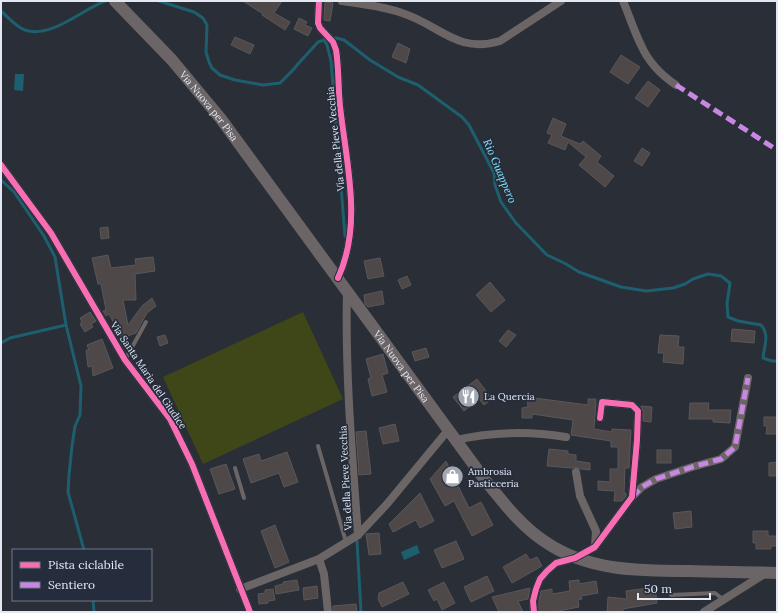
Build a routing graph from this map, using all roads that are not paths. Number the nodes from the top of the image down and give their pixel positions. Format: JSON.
{"nodes":[{"id":1,"x":115,"y":1,"type":"edge"},
{"id":2,"x":319,"y":1,"type":"edge"},
{"id":3,"x":342,"y":1,"type":"edge"},
{"id":4,"x":561,"y":1,"type":"edge"},
{"id":5,"x":623,"y":1,"type":"edge"},
{"id":6,"x":676,"y":85,"type":"dead end"},
{"id":7,"x":1,"y":165,"type":"edge"},
{"id":8,"x":338,"y":278,"type":"junction"},
{"id":9,"x":347,"y":290,"type":"junction"},
{"id":10,"x":146,"y":322,"type":"dead end"},
{"id":11,"x":125,"y":360,"type":"junction"},
{"id":12,"x":748,"y":378,"type":"dead end"},
{"id":13,"x":600,"y":418,"type":"dead end"},
{"id":14,"x":449,"y":429,"type":"junction"},
{"id":15,"x":566,"y":437,"type":"dead end"},
{"id":16,"x":456,"y":440,"type":"junction"},
{"id":17,"x":318,"y":446,"type":"dead end"},
{"id":18,"x":235,"y":468,"type":"dead end"},
{"id":19,"x":576,"y":472,"type":"dead end"},
{"id":20,"x":632,"y":497,"type":"junction"},
{"id":21,"x":244,"y":498,"type":"dead end"},
{"id":22,"x":358,"y":535,"type":"junction"},
{"id":23,"x":346,"y":542,"type":"junction"},
{"id":24,"x":595,"y":547,"type":"junction"},
{"id":25,"x":575,"y":558,"type":"junction"},
{"id":26,"x":319,"y":559,"type":"junction"},
{"id":27,"x":772,"y":573,"type":"edge"},
{"id":28,"x":240,"y":589,"type":"junction"},
{"id":29,"x":671,"y":595,"type":"dead end"},
{"id":30,"x":724,"y":600,"type":"junction"},
{"id":31,"x":250,"y":612,"type":"edge"},
{"id":32,"x":328,"y":612,"type":"edge"},
{"id":33,"x":534,"y":612,"type":"edge"},
{"id":34,"x":704,"y":612,"type":"edge"}],
"edges":[{"from":1,"to":8,"type":"main road","name":"Via Nuova per Pisa"},
{"from":2,"to":8,"type":"street","name":"Via della Pieve Vecchia"},
{"from":3,"to":4,"type":"street"},
{"from":5,"to":6,"type":"street"},
{"from":7,"to":11,"type":"street","name":"Via Santa Maria del Giudice"},
{"from":8,"to":9,"type":"main road","name":"Via Nuova per Pisa"},
{"from":9,"to":14,"type":"main road","name":"Via Nuova per Pisa"},
{"from":9,"to":22,"type":"street","name":"Via della Pieve Vecchia"},
{"from":10,"to":11,"type":"lane"},
{"from":11,"to":28,"type":"street","name":"Via Santa Maria del Giudice"},
{"from":12,"to":20,"type":"street"},
{"from":13,"to":20,"type":"street"},
{"from":14,"to":16,"type":"main road","name":"Via Nuova per Pisa"},
{"from":14,"to":22,"type":"street"},
{"from":15,"to":16,"type":"street"},
{"from":16,"to":25,"type":"main road","name":"Via Nuova per Pisa"},
{"from":17,"to":23,"type":"lane"},
{"from":18,"to":21,"type":"lane"},
{"from":19,"to":24,"type":"street"},
{"from":20,"to":24,"type":"street"},
{"from":22,"to":23,"type":"street","name":"Via della Pieve Vecchia"},
{"from":23,"to":26,"type":"street","name":"Via della Pieve Vecchia"},
{"from":24,"to":25,"type":"street"},
{"from":25,"to":27,"type":"main road","name":"Via Nuova per Pisa"},
{"from":25,"to":33,"type":"street"},
{"from":26,"to":28,"type":"street","name":"Via della Pieve Vecchia"},
{"from":26,"to":32,"type":"street"},
{"from":27,"to":30,"type":"street"},
{"from":28,"to":31,"type":"street","name":"Via Santa Maria del Giudice"},
{"from":29,"to":30,"type":"lane"},
{"from":30,"to":34,"type":"street"}]}
